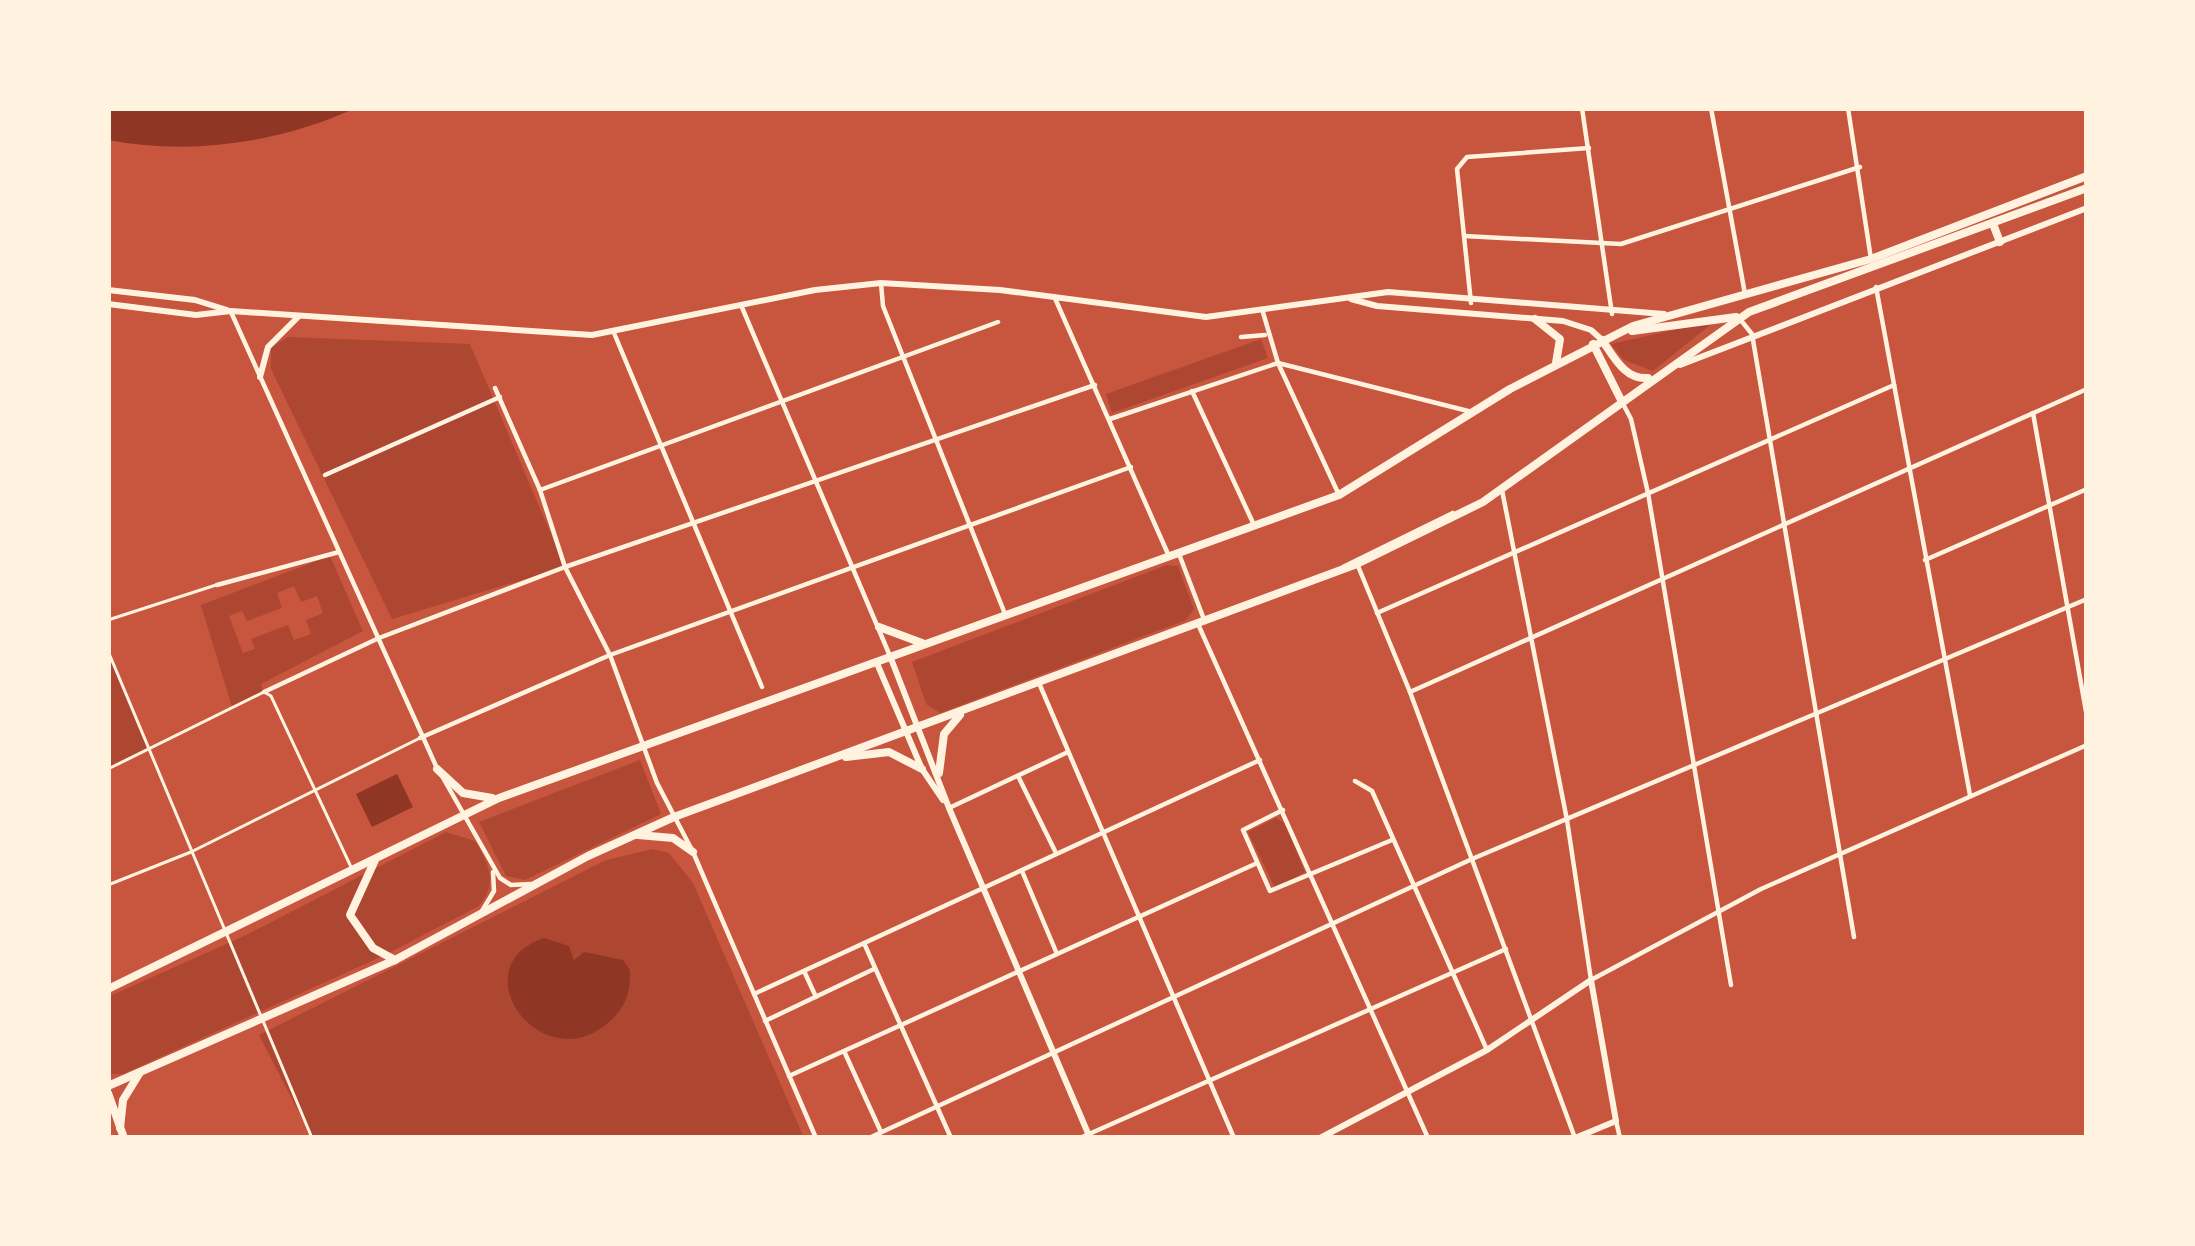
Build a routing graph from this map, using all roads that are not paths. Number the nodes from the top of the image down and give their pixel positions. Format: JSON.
{"nodes":[{"id":1,"x":1582,"y":108,"type":"edge"},
{"id":2,"x":1711,"y":108,"type":"edge"},
{"id":3,"x":1848,"y":108,"type":"edge"},
{"id":4,"x":1589,"y":148,"type":"junction"},
{"id":5,"x":1861,"y":167,"type":"junction"},
{"id":6,"x":2087,"y":176,"type":"edge"},
{"id":7,"x":2087,"y":188,"type":"edge"},
{"id":8,"x":1729,"y":208,"type":"junction"},
{"id":9,"x":2087,"y":208,"type":"edge"},
{"id":10,"x":1993,"y":224,"type":"junction"},
{"id":11,"x":1464,"y":236,"type":"junction"},
{"id":12,"x":2000,"y":242,"type":"junction"},
{"id":13,"x":1606,"y":245,"type":"junction"},
{"id":14,"x":1871,"y":259,"type":"junction"},
{"id":15,"x":881,"y":284,"type":"junction"},
{"id":16,"x":1876,"y":287,"type":"junction"},
{"id":17,"x":108,"y":290,"type":"edge"},
{"id":18,"x":1745,"y":294,"type":"junction"},
{"id":19,"x":1054,"y":296,"type":"junction"},
{"id":20,"x":1347,"y":298,"type":"junction"},
{"id":21,"x":1471,"y":303,"type":"junction"},
{"id":22,"x":108,"y":304,"type":"edge"},
{"id":23,"x":741,"y":305,"type":"junction"},
{"id":24,"x":1262,"y":309,"type":"junction"},
{"id":25,"x":231,"y":311,"type":"junction"},
{"id":26,"x":1612,"y":314,"type":"junction"},
{"id":27,"x":1667,"y":314,"type":"junction"},
{"id":28,"x":298,"y":316,"type":"junction"},
{"id":29,"x":1738,"y":318,"type":"junction"},
{"id":30,"x":1535,"y":319,"type":"junction"},
{"id":31,"x":998,"y":322,"type":"dead end"},
{"id":32,"x":1618,"y":333,"type":"junction"},
{"id":33,"x":614,"y":334,"type":"junction"},
{"id":34,"x":1752,"y":334,"type":"junction"},
{"id":35,"x":1267,"y":335,"type":"junction"},
{"id":36,"x":1241,"y":338,"type":"dead end"},
{"id":37,"x":1598,"y":342,"type":"junction"},
{"id":38,"x":902,"y":356,"type":"junction"},
{"id":39,"x":1278,"y":363,"type":"junction"},
{"id":40,"x":1556,"y":363,"type":"junction"},
{"id":41,"x":1654,"y":376,"type":"junction"},
{"id":42,"x":260,"y":377,"type":"junction"},
{"id":43,"x":1894,"y":385,"type":"junction"},
{"id":44,"x":1095,"y":386,"type":"junction"},
{"id":45,"x":495,"y":388,"type":"dead end"},
{"id":46,"x":2087,"y":389,"type":"edge"},
{"id":47,"x":1192,"y":391,"type":"junction"},
{"id":48,"x":500,"y":397,"type":"junction"},
{"id":49,"x":782,"y":400,"type":"junction"},
{"id":50,"x":1622,"y":402,"type":"junction"},
{"id":51,"x":1473,"y":412,"type":"junction"},
{"id":52,"x":2032,"y":413,"type":"junction"},
{"id":53,"x":1110,"y":419,"type":"junction"},
{"id":54,"x":1770,"y":440,"type":"junction"},
{"id":55,"x":936,"y":441,"type":"junction"},
{"id":56,"x":661,"y":448,"type":"junction"},
{"id":57,"x":1131,"y":467,"type":"junction"},
{"id":58,"x":1907,"y":470,"type":"junction"},
{"id":59,"x":325,"y":475,"type":"dead end"},
{"id":60,"x":813,"y":481,"type":"junction"},
{"id":61,"x":2087,"y":489,"type":"edge"},
{"id":62,"x":540,"y":490,"type":"junction"},
{"id":63,"x":1502,"y":490,"type":"junction"},
{"id":64,"x":1648,"y":493,"type":"junction"},
{"id":65,"x":1339,"y":495,"type":"junction"},
{"id":66,"x":2049,"y":506,"type":"junction"},
{"id":67,"x":1467,"y":512,"type":"junction"},
{"id":68,"x":694,"y":525,"type":"junction"},
{"id":69,"x":1254,"y":525,"type":"junction"},
{"id":70,"x":970,"y":526,"type":"junction"},
{"id":71,"x":1784,"y":526,"type":"junction"},
{"id":72,"x":340,"y":552,"type":"junction"},
{"id":73,"x":1516,"y":553,"type":"junction"},
{"id":74,"x":1174,"y":555,"type":"junction"},
{"id":75,"x":1925,"y":560,"type":"junction"},
{"id":76,"x":1357,"y":564,"type":"junction"},
{"id":77,"x":565,"y":567,"type":"junction"},
{"id":78,"x":852,"y":569,"type":"junction"},
{"id":79,"x":1338,"y":571,"type":"junction"},
{"id":80,"x":1663,"y":581,"type":"junction"},
{"id":81,"x":218,"y":585,"type":"joint"},
{"id":82,"x":2087,"y":599,"type":"edge"},
{"id":83,"x":2067,"y":608,"type":"junction"},
{"id":84,"x":730,"y":612,"type":"junction"},
{"id":85,"x":1377,"y":613,"type":"junction"},
{"id":86,"x":1005,"y":614,"type":"junction"},
{"id":87,"x":108,"y":620,"type":"edge"},
{"id":88,"x":1201,"y":623,"type":"junction"},
{"id":89,"x":879,"y":627,"type":"junction"},
{"id":90,"x":379,"y":638,"type":"junction"},
{"id":91,"x":1533,"y":640,"type":"junction"},
{"id":92,"x":923,"y":643,"type":"junction"},
{"id":93,"x":108,"y":651,"type":"edge"},
{"id":94,"x":610,"y":656,"type":"junction"},
{"id":95,"x":883,"y":658,"type":"junction"},
{"id":96,"x":1942,"y":660,"type":"junction"},
{"id":97,"x":1039,"y":682,"type":"junction"},
{"id":98,"x":762,"y":686,"type":"dead end"},
{"id":99,"x":263,"y":692,"type":"junction"},
{"id":100,"x":1410,"y":692,"type":"junction"},
{"id":101,"x":971,"y":707,"type":"junction"},
{"id":102,"x":1816,"y":714,"type":"junction"},
{"id":103,"x":2087,"y":717,"type":"edge"},
{"id":104,"x":920,"y":726,"type":"junction"},
{"id":105,"x":906,"y":731,"type":"junction"},
{"id":106,"x":420,"y":738,"type":"junction"},
{"id":107,"x":2087,"y":745,"type":"edge"},
{"id":108,"x":646,"y":747,"type":"junction"},
{"id":109,"x":148,"y":749,"type":"junction"},
{"id":110,"x":1068,"y":752,"type":"junction"},
{"id":111,"x":1260,"y":760,"type":"junction"},
{"id":112,"x":826,"y":761,"type":"junction"},
{"id":113,"x":1694,"y":766,"type":"junction"},
{"id":114,"x":108,"y":769,"type":"edge"},
{"id":115,"x":437,"y":769,"type":"junction"},
{"id":116,"x":922,"y":769,"type":"junction"},
{"id":117,"x":939,"y":773,"type":"junction"},
{"id":118,"x":1018,"y":776,"type":"junction"},
{"id":119,"x":1355,"y":781,"type":"dead end"},
{"id":120,"x":316,"y":791,"type":"junction"},
{"id":121,"x":1970,"y":796,"type":"junction"},
{"id":122,"x":499,"y":798,"type":"junction"},
{"id":123,"x":949,"y":808,"type":"junction"},
{"id":124,"x":1283,"y":810,"type":"junction"},
{"id":125,"x":464,"y":814,"type":"junction"},
{"id":126,"x":674,"y":817,"type":"junction"},
{"id":127,"x":1567,"y":820,"type":"junction"},
{"id":128,"x":1102,"y":830,"type":"junction"},
{"id":129,"x":631,"y":836,"type":"junction"},
{"id":130,"x":1393,"y":840,"type":"junction"},
{"id":131,"x":191,"y":852,"type":"junction"},
{"id":132,"x":693,"y":852,"type":"junction"},
{"id":133,"x":1056,"y":853,"type":"junction"},
{"id":134,"x":1837,"y":853,"type":"junction"},
{"id":135,"x":376,"y":859,"type":"junction"},
{"id":136,"x":1472,"y":859,"type":"junction"},
{"id":137,"x":1255,"y":864,"type":"junction"},
{"id":138,"x":493,"y":868,"type":"junction"},
{"id":139,"x":1021,"y":869,"type":"junction"},
{"id":140,"x":353,"y":871,"type":"junction"},
{"id":141,"x":1313,"y":875,"type":"junction"},
{"id":142,"x":537,"y":884,"type":"junction"},
{"id":143,"x":108,"y":885,"type":"edge"},
{"id":144,"x":1414,"y":886,"type":"junction"},
{"id":145,"x":983,"y":887,"type":"junction"},
{"id":146,"x":1719,"y":910,"type":"junction"},
{"id":147,"x":479,"y":916,"type":"junction"},
{"id":148,"x":1139,"y":917,"type":"junction"},
{"id":149,"x":1334,"y":921,"type":"junction"},
{"id":150,"x":1854,"y":937,"type":"dead end"},
{"id":151,"x":864,"y":943,"type":"junction"},
{"id":152,"x":1506,"y":950,"type":"junction"},
{"id":153,"x":1057,"y":955,"type":"junction"},
{"id":154,"x":395,"y":960,"type":"junction"},
{"id":155,"x":875,"y":969,"type":"junction"},
{"id":156,"x":804,"y":971,"type":"junction"},
{"id":157,"x":1019,"y":972,"type":"junction"},
{"id":158,"x":1453,"y":972,"type":"junction"},
{"id":159,"x":1591,"y":980,"type":"junction"},
{"id":160,"x":1731,"y":986,"type":"dead end"},
{"id":161,"x":108,"y":989,"type":"edge"},
{"id":162,"x":754,"y":994,"type":"junction"},
{"id":163,"x":1173,"y":996,"type":"junction"},
{"id":164,"x":816,"y":997,"type":"junction"},
{"id":165,"x":1369,"y":1007,"type":"junction"},
{"id":166,"x":264,"y":1020,"type":"junction"},
{"id":167,"x":1532,"y":1020,"type":"junction"},
{"id":168,"x":765,"y":1021,"type":"junction"},
{"id":169,"x":900,"y":1025,"type":"junction"},
{"id":170,"x":1052,"y":1050,"type":"junction"},
{"id":171,"x":1487,"y":1050,"type":"junction"},
{"id":172,"x":844,"y":1051,"type":"junction"},
{"id":173,"x":141,"y":1072,"type":"junction"},
{"id":174,"x":789,"y":1076,"type":"junction"},
{"id":175,"x":1209,"y":1079,"type":"junction"},
{"id":176,"x":108,"y":1090,"type":"edge"},
{"id":177,"x":1408,"y":1095,"type":"junction"},
{"id":178,"x":937,"y":1106,"type":"junction"},
{"id":179,"x":1616,"y":1121,"type":"junction"},
{"id":180,"x":881,"y":1132,"type":"junction"},
{"id":181,"x":122,"y":1133,"type":"edge"},
{"id":182,"x":1086,"y":1137,"type":"edge"},
{"id":183,"x":312,"y":1138,"type":"edge"},
{"id":184,"x":816,"y":1138,"type":"edge"},
{"id":185,"x":869,"y":1138,"type":"edge"},
{"id":186,"x":951,"y":1138,"type":"edge"},
{"id":187,"x":1234,"y":1138,"type":"edge"},
{"id":188,"x":1320,"y":1138,"type":"edge"},
{"id":189,"x":1427,"y":1138,"type":"edge"},
{"id":190,"x":1575,"y":1138,"type":"edge"},
{"id":191,"x":1620,"y":1138,"type":"edge"}],
"edges":[{"from":1,"to":4,"type":"street"},
{"from":2,"to":8,"type":"street"},
{"from":3,"to":5,"type":"street"},
{"from":4,"to":11,"type":"street"},
{"from":4,"to":13,"type":"street"},
{"from":5,"to":8,"type":"street"},
{"from":5,"to":14,"type":"street"},
{"from":6,"to":14,"type":"highway"},
{"from":7,"to":10,"type":"highway"},
{"from":8,"to":13,"type":"street"},
{"from":8,"to":18,"type":"street"},
{"from":9,"to":12,"type":"street"},
{"from":10,"to":12,"type":"highway"},
{"from":10,"to":29,"type":"highway"},
{"from":11,"to":13,"type":"street"},
{"from":11,"to":21,"type":"street"},
{"from":12,"to":16,"type":"street"},
{"from":13,"to":26,"type":"street"},
{"from":14,"to":18,"type":"highway"},
{"from":15,"to":19,"type":"street"},
{"from":15,"to":23,"type":"street"},
{"from":15,"to":38,"type":"street"},
{"from":16,"to":34,"type":"street"},
{"from":16,"to":43,"type":"street"},
{"from":17,"to":25,"type":"street"},
{"from":18,"to":27,"type":"highway"},
{"from":19,"to":24,"type":"street"},
{"from":19,"to":44,"type":"street"},
{"from":20,"to":21,"type":"street"},
{"from":20,"to":24,"type":"street"},
{"from":20,"to":30,"type":"street"},
{"from":21,"to":26,"type":"street"},
{"from":22,"to":25,"type":"street"},
{"from":23,"to":33,"type":"street"},
{"from":23,"to":49,"type":"street"},
{"from":24,"to":35,"type":"street"},
{"from":25,"to":28,"type":"street"},
{"from":25,"to":42,"type":"street"},
{"from":26,"to":27,"type":"street"},
{"from":27,"to":32,"type":"highway"},
{"from":28,"to":33,"type":"street"},
{"from":28,"to":42,"type":"street"},
{"from":29,"to":32,"type":"highway"},
{"from":29,"to":34,"type":"street"},
{"from":29,"to":41,"type":"highway"},
{"from":30,"to":37,"type":"street"},
{"from":30,"to":40,"type":"highway"},
{"from":31,"to":38,"type":"street"},
{"from":32,"to":37,"type":"highway"},
{"from":33,"to":56,"type":"street"},
{"from":34,"to":41,"type":"street"},
{"from":34,"to":54,"type":"street"},
{"from":35,"to":36,"type":"street"},
{"from":35,"to":39,"type":"street"},
{"from":37,"to":40,"type":"highway"},
{"from":37,"to":41,"type":"highway"},
{"from":37,"to":50,"type":"highway"},
{"from":38,"to":49,"type":"street"},
{"from":38,"to":55,"type":"street"},
{"from":39,"to":47,"type":"street"},
{"from":39,"to":51,"type":"street"},
{"from":39,"to":65,"type":"street"},
{"from":40,"to":51,"type":"highway"},
{"from":41,"to":50,"type":"highway"},
{"from":42,"to":72,"type":"street"},
{"from":43,"to":54,"type":"street"},
{"from":43,"to":58,"type":"street"},
{"from":44,"to":53,"type":"street"},
{"from":44,"to":55,"type":"street"},
{"from":45,"to":48,"type":"street"},
{"from":46,"to":52,"type":"street"},
{"from":47,"to":53,"type":"street"},
{"from":47,"to":69,"type":"street"},
{"from":48,"to":59,"type":"street"},
{"from":48,"to":62,"type":"street"},
{"from":49,"to":56,"type":"street"},
{"from":49,"to":60,"type":"street"},
{"from":50,"to":63,"type":"highway"},
{"from":50,"to":64,"type":"street"},
{"from":51,"to":65,"type":"highway"},
{"from":52,"to":58,"type":"street"},
{"from":52,"to":66,"type":"street"},
{"from":53,"to":57,"type":"street"},
{"from":54,"to":64,"type":"street"},
{"from":54,"to":71,"type":"street"},
{"from":55,"to":60,"type":"street"},
{"from":55,"to":70,"type":"street"},
{"from":56,"to":62,"type":"street"},
{"from":56,"to":68,"type":"street"},
{"from":57,"to":70,"type":"street"},
{"from":57,"to":74,"type":"street"},
{"from":58,"to":71,"type":"street"},
{"from":58,"to":75,"type":"street"},
{"from":60,"to":68,"type":"street"},
{"from":60,"to":78,"type":"street"},
{"from":61,"to":66,"type":"street"},
{"from":62,"to":77,"type":"street"},
{"from":63,"to":67,"type":"highway"},
{"from":63,"to":73,"type":"street"},
{"from":64,"to":73,"type":"street"},
{"from":64,"to":80,"type":"street"},
{"from":65,"to":69,"type":"highway"},
{"from":66,"to":75,"type":"street"},
{"from":66,"to":83,"type":"street"},
{"from":67,"to":76,"type":"highway"},
{"from":67,"to":79,"type":"street"},
{"from":68,"to":77,"type":"street"},
{"from":68,"to":84,"type":"street"},
{"from":69,"to":74,"type":"highway"},
{"from":70,"to":78,"type":"street"},
{"from":70,"to":86,"type":"street"},
{"from":71,"to":80,"type":"street"},
{"from":71,"to":102,"type":"street"},
{"from":72,"to":81,"type":"street"},
{"from":72,"to":90,"type":"street"},
{"from":73,"to":85,"type":"street"},
{"from":73,"to":91,"type":"street"},
{"from":74,"to":86,"type":"highway"},
{"from":74,"to":88,"type":"street"},
{"from":75,"to":96,"type":"street"},
{"from":76,"to":79,"type":"highway"},
{"from":76,"to":85,"type":"street"},
{"from":77,"to":90,"type":"street"},
{"from":77,"to":94,"type":"street"},
{"from":78,"to":84,"type":"street"},
{"from":78,"to":89,"type":"street"},
{"from":79,"to":88,"type":"highway"},
{"from":80,"to":91,"type":"street"},
{"from":80,"to":113,"type":"street"},
{"from":81,"to":87,"type":"street"},
{"from":82,"to":83,"type":"street"},
{"from":83,"to":96,"type":"street"},
{"from":83,"to":103,"type":"street"},
{"from":84,"to":94,"type":"street"},
{"from":84,"to":98,"type":"street"},
{"from":85,"to":100,"type":"street"},
{"from":86,"to":92,"type":"highway"},
{"from":88,"to":97,"type":"highway"},
{"from":88,"to":111,"type":"street"},
{"from":89,"to":92,"type":"highway"},
{"from":89,"to":95,"type":"street"},
{"from":90,"to":99,"type":"street"},
{"from":90,"to":106,"type":"street"},
{"from":91,"to":100,"type":"street"},
{"from":91,"to":127,"type":"street"},
{"from":92,"to":95,"type":"highway"},
{"from":93,"to":109,"type":"street"},
{"from":94,"to":106,"type":"street"},
{"from":94,"to":108,"type":"street"},
{"from":95,"to":104,"type":"street"},
{"from":95,"to":105,"type":"street"},
{"from":95,"to":108,"type":"highway"},
{"from":96,"to":102,"type":"street"},
{"from":96,"to":121,"type":"street"},
{"from":97,"to":101,"type":"highway"},
{"from":97,"to":110,"type":"street"},
{"from":99,"to":109,"type":"street"},
{"from":99,"to":120,"type":"street"},
{"from":100,"to":136,"type":"street"},
{"from":101,"to":104,"type":"highway"},
{"from":101,"to":117,"type":"highway"},
{"from":102,"to":113,"type":"street"},
{"from":102,"to":134,"type":"street"},
{"from":104,"to":105,"type":"highway"},
{"from":104,"to":117,"type":"street"},
{"from":105,"to":112,"type":"highway"},
{"from":105,"to":116,"type":"street"},
{"from":106,"to":115,"type":"street"},
{"from":106,"to":120,"type":"street"},
{"from":107,"to":121,"type":"street"},
{"from":108,"to":122,"type":"highway"},
{"from":108,"to":126,"type":"street"},
{"from":109,"to":114,"type":"street"},
{"from":109,"to":131,"type":"street"},
{"from":110,"to":118,"type":"street"},
{"from":110,"to":128,"type":"street"},
{"from":111,"to":124,"type":"street"},
{"from":111,"to":128,"type":"street"},
{"from":112,"to":116,"type":"highway"},
{"from":112,"to":126,"type":"highway"},
{"from":113,"to":127,"type":"street"},
{"from":113,"to":146,"type":"street"},
{"from":115,"to":122,"type":"highway"},
{"from":115,"to":125,"type":"street"},
{"from":116,"to":123,"type":"street"},
{"from":117,"to":123,"type":"street"},
{"from":118,"to":123,"type":"street"},
{"from":118,"to":133,"type":"street"},
{"from":119,"to":130,"type":"street"},
{"from":120,"to":131,"type":"street"},
{"from":120,"to":140,"type":"street"},
{"from":121,"to":134,"type":"street"},
{"from":122,"to":125,"type":"highway"},
{"from":123,"to":145,"type":"street"},
{"from":124,"to":137,"type":"street"},
{"from":124,"to":141,"type":"street"},
{"from":125,"to":135,"type":"highway"},
{"from":125,"to":138,"type":"street"},
{"from":126,"to":129,"type":"highway"},
{"from":126,"to":132,"type":"street"},
{"from":127,"to":136,"type":"street"},
{"from":127,"to":159,"type":"street"},
{"from":128,"to":133,"type":"street"},
{"from":128,"to":148,"type":"street"},
{"from":129,"to":132,"type":"highway"},
{"from":129,"to":142,"type":"highway"},
{"from":130,"to":141,"type":"street"},
{"from":130,"to":144,"type":"street"},
{"from":131,"to":143,"type":"street"},
{"from":131,"to":166,"type":"street"},
{"from":132,"to":162,"type":"street"},
{"from":133,"to":139,"type":"street"},
{"from":134,"to":146,"type":"street"},
{"from":134,"to":150,"type":"street"},
{"from":135,"to":140,"type":"highway"},
{"from":135,"to":154,"type":"highway"},
{"from":136,"to":144,"type":"street"},
{"from":136,"to":152,"type":"street"},
{"from":137,"to":141,"type":"street"},
{"from":137,"to":148,"type":"street"},
{"from":138,"to":142,"type":"street"},
{"from":138,"to":147,"type":"street"},
{"from":139,"to":145,"type":"street"},
{"from":139,"to":153,"type":"street"},
{"from":140,"to":161,"type":"highway"},
{"from":141,"to":149,"type":"street"},
{"from":142,"to":147,"type":"highway"},
{"from":144,"to":149,"type":"street"},
{"from":144,"to":158,"type":"street"},
{"from":145,"to":151,"type":"street"},
{"from":145,"to":157,"type":"street"},
{"from":146,"to":159,"type":"street"},
{"from":146,"to":160,"type":"street"},
{"from":147,"to":154,"type":"highway"},
{"from":148,"to":153,"type":"street"},
{"from":148,"to":163,"type":"street"},
{"from":149,"to":163,"type":"street"},
{"from":149,"to":165,"type":"street"},
{"from":151,"to":155,"type":"street"},
{"from":151,"to":156,"type":"street"},
{"from":152,"to":158,"type":"street"},
{"from":152,"to":167,"type":"street"},
{"from":153,"to":157,"type":"street"},
{"from":154,"to":166,"type":"highway"},
{"from":155,"to":164,"type":"street"},
{"from":155,"to":169,"type":"street"},
{"from":156,"to":162,"type":"street"},
{"from":156,"to":164,"type":"street"},
{"from":157,"to":169,"type":"street"},
{"from":157,"to":170,"type":"street"},
{"from":158,"to":165,"type":"street"},
{"from":158,"to":171,"type":"street"},
{"from":159,"to":167,"type":"street"},
{"from":159,"to":179,"type":"street"},
{"from":162,"to":168,"type":"street"},
{"from":163,"to":170,"type":"street"},
{"from":163,"to":175,"type":"street"},
{"from":164,"to":168,"type":"street"},
{"from":165,"to":175,"type":"street"},
{"from":165,"to":177,"type":"street"},
{"from":166,"to":173,"type":"highway"},
{"from":166,"to":183,"type":"street"},
{"from":167,"to":171,"type":"street"},
{"from":167,"to":190,"type":"street"},
{"from":168,"to":174,"type":"street"},
{"from":169,"to":172,"type":"street"},
{"from":169,"to":178,"type":"street"},
{"from":170,"to":178,"type":"street"},
{"from":170,"to":182,"type":"street"},
{"from":171,"to":177,"type":"street"},
{"from":172,"to":174,"type":"street"},
{"from":172,"to":180,"type":"street"},
{"from":173,"to":176,"type":"highway"},
{"from":173,"to":181,"type":"highway"},
{"from":174,"to":184,"type":"street"},
{"from":175,"to":182,"type":"street"},
{"from":175,"to":187,"type":"street"},
{"from":176,"to":181,"type":"highway"},
{"from":177,"to":188,"type":"street"},
{"from":177,"to":189,"type":"street"},
{"from":178,"to":180,"type":"street"},
{"from":178,"to":186,"type":"street"},
{"from":179,"to":190,"type":"street"},
{"from":179,"to":191,"type":"street"},
{"from":180,"to":185,"type":"street"}]}
